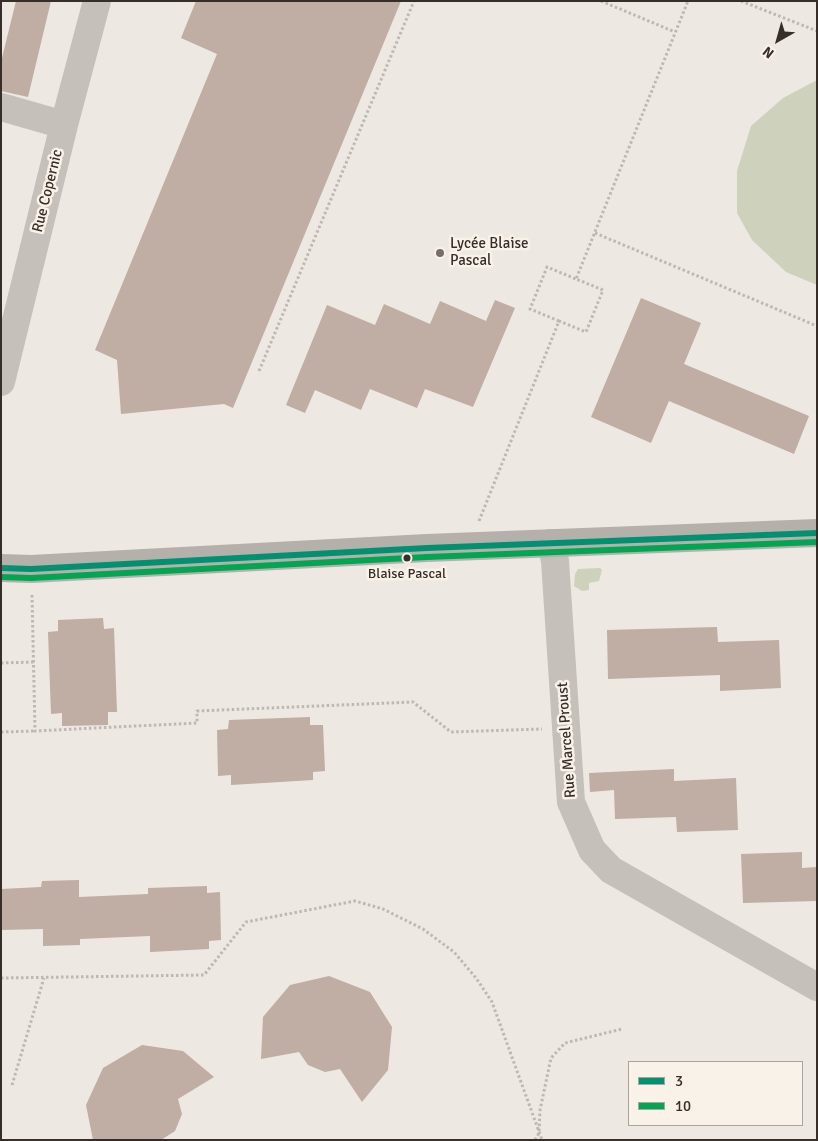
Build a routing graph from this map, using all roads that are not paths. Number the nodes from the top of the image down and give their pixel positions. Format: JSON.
{"nodes":[{"id":1,"x":97,"y":1,"type":"edge"},
{"id":2,"x":1,"y":107,"type":"edge"},
{"id":3,"x":64,"y":125,"type":"junction"},
{"id":4,"x":1,"y":382,"type":"edge"},
{"id":5,"x":817,"y":533,"type":"edge"},
{"id":6,"x":551,"y":543,"type":"junction"},
{"id":7,"x":1,"y":568,"type":"edge"},
{"id":8,"x":817,"y":986,"type":"edge"}],
"edges":[{"from":1,"to":3,"type":"street","name":"Rue Copernic"},
{"from":2,"to":3,"type":"street"},
{"from":3,"to":4,"type":"street","name":"Rue Copernic"},
{"from":5,"to":6,"type":"street"},
{"from":6,"to":7,"type":"street"},
{"from":6,"to":8,"type":"street","name":"Rue Marcel Proust"}]}
